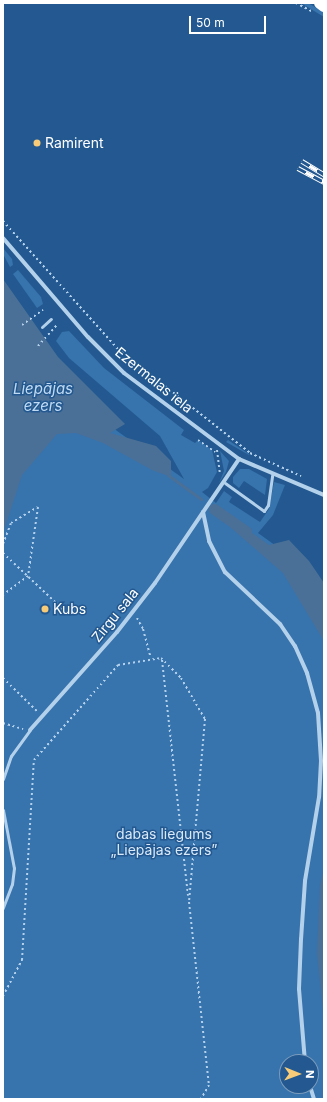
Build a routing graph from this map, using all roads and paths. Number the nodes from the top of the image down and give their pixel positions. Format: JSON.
{"nodes":[{"id":1,"x":296,"y":3,"type":"edge"},
{"id":2,"x":320,"y":8,"type":"edge"},
{"id":3,"x":3,"y":221,"type":"edge"},
{"id":4,"x":3,"y":238,"type":"edge"},
{"id":5,"x":43,"y":310,"type":"dead end"},
{"id":6,"x":51,"y":319,"type":"dead end"},
{"id":7,"x":22,"y":325,"type":"dead end"},
{"id":8,"x":57,"y":326,"type":"dead end"},
{"id":9,"x":42,"y":327,"type":"dead end"},
{"id":10,"x":38,"y":346,"type":"dead end"},
{"id":11,"x":227,"y":436,"type":"junction"},
{"id":12,"x":198,"y":440,"type":"dead end"},
{"id":13,"x":223,"y":440,"type":"dead end"},
{"id":14,"x":217,"y":449,"type":"dead end"},
{"id":15,"x":216,"y":452,"type":"junction"},
{"id":16,"x":238,"y":459,"type":"junction"},
{"id":17,"x":220,"y":475,"type":"dead end"},
{"id":18,"x":272,"y":475,"type":"junction"},
{"id":19,"x":303,"y":477,"type":"dead end"},
{"id":20,"x":225,"y":483,"type":"junction"},
{"id":21,"x":324,"y":495,"type":"edge"},
{"id":22,"x":203,"y":512,"type":"junction"},
{"id":23,"x":3,"y":544,"type":"edge"},
{"id":24,"x":3,"y":553,"type":"edge"},
{"id":25,"x":28,"y":576,"type":"junction"},
{"id":26,"x":3,"y":595,"type":"edge"},
{"id":27,"x":132,"y":613,"type":"junction"},
{"id":28,"x":68,"y":614,"type":"dead end"},
{"id":29,"x":151,"y":658,"type":"junction"},
{"id":30,"x":162,"y":660,"type":"junction"},
{"id":31,"x":3,"y":678,"type":"edge"},
{"id":32,"x":42,"y":716,"type":"junction"},
{"id":33,"x":3,"y":723,"type":"edge"},
{"id":34,"x":30,"y":730,"type":"junction"},
{"id":35,"x":3,"y":779,"type":"edge"},
{"id":36,"x":3,"y":810,"type":"edge"},
{"id":37,"x":189,"y":902,"type":"junction"},
{"id":38,"x":3,"y":908,"type":"edge"},
{"id":39,"x":3,"y":996,"type":"edge"},
{"id":40,"x":304,"y":1054,"type":"edge"},
{"id":41,"x":201,"y":1099,"type":"edge"}],
"edges":[{"from":1,"to":2,"type":"path"},
{"from":3,"to":11,"type":"path"},
{"from":4,"to":16,"type":"street","name":"Ezermalas iela"},
{"from":5,"to":7,"type":"path"},
{"from":6,"to":9,"type":"lane"},
{"from":8,"to":10,"type":"path"},
{"from":11,"to":13,"type":"path"},
{"from":11,"to":19,"type":"path"},
{"from":12,"to":15,"type":"path"},
{"from":14,"to":15,"type":"path"},
{"from":15,"to":17,"type":"path"},
{"from":16,"to":18,"type":"street","name":"Ezermalas iela"},
{"from":16,"to":20,"type":"street","name":"Zirgu sala"},
{"from":18,"to":20,"type":"lane"},
{"from":18,"to":21,"type":"street","name":"Ezermalas iela"},
{"from":20,"to":22,"type":"street","name":"Zirgu sala"},
{"from":22,"to":27,"type":"street","name":"Zirgu sala"},
{"from":22,"to":40,"type":"street"},
{"from":23,"to":25,"type":"path"},
{"from":24,"to":25,"type":"path"},
{"from":25,"to":26,"type":"path"},
{"from":25,"to":28,"type":"path"},
{"from":27,"to":29,"type":"path"},
{"from":27,"to":32,"type":"street","name":"Zirgu sala"},
{"from":29,"to":30,"type":"path"},
{"from":29,"to":39,"type":"path"},
{"from":30,"to":37,"type":"path"},
{"from":30,"to":37,"type":"path"},
{"from":31,"to":32,"type":"path"},
{"from":32,"to":34,"type":"street","name":"Zirgu sala"},
{"from":33,"to":34,"type":"path"},
{"from":34,"to":35,"type":"lane","name":"Zirgu sala"},
{"from":36,"to":38,"type":"lane"},
{"from":37,"to":41,"type":"path"}]}
